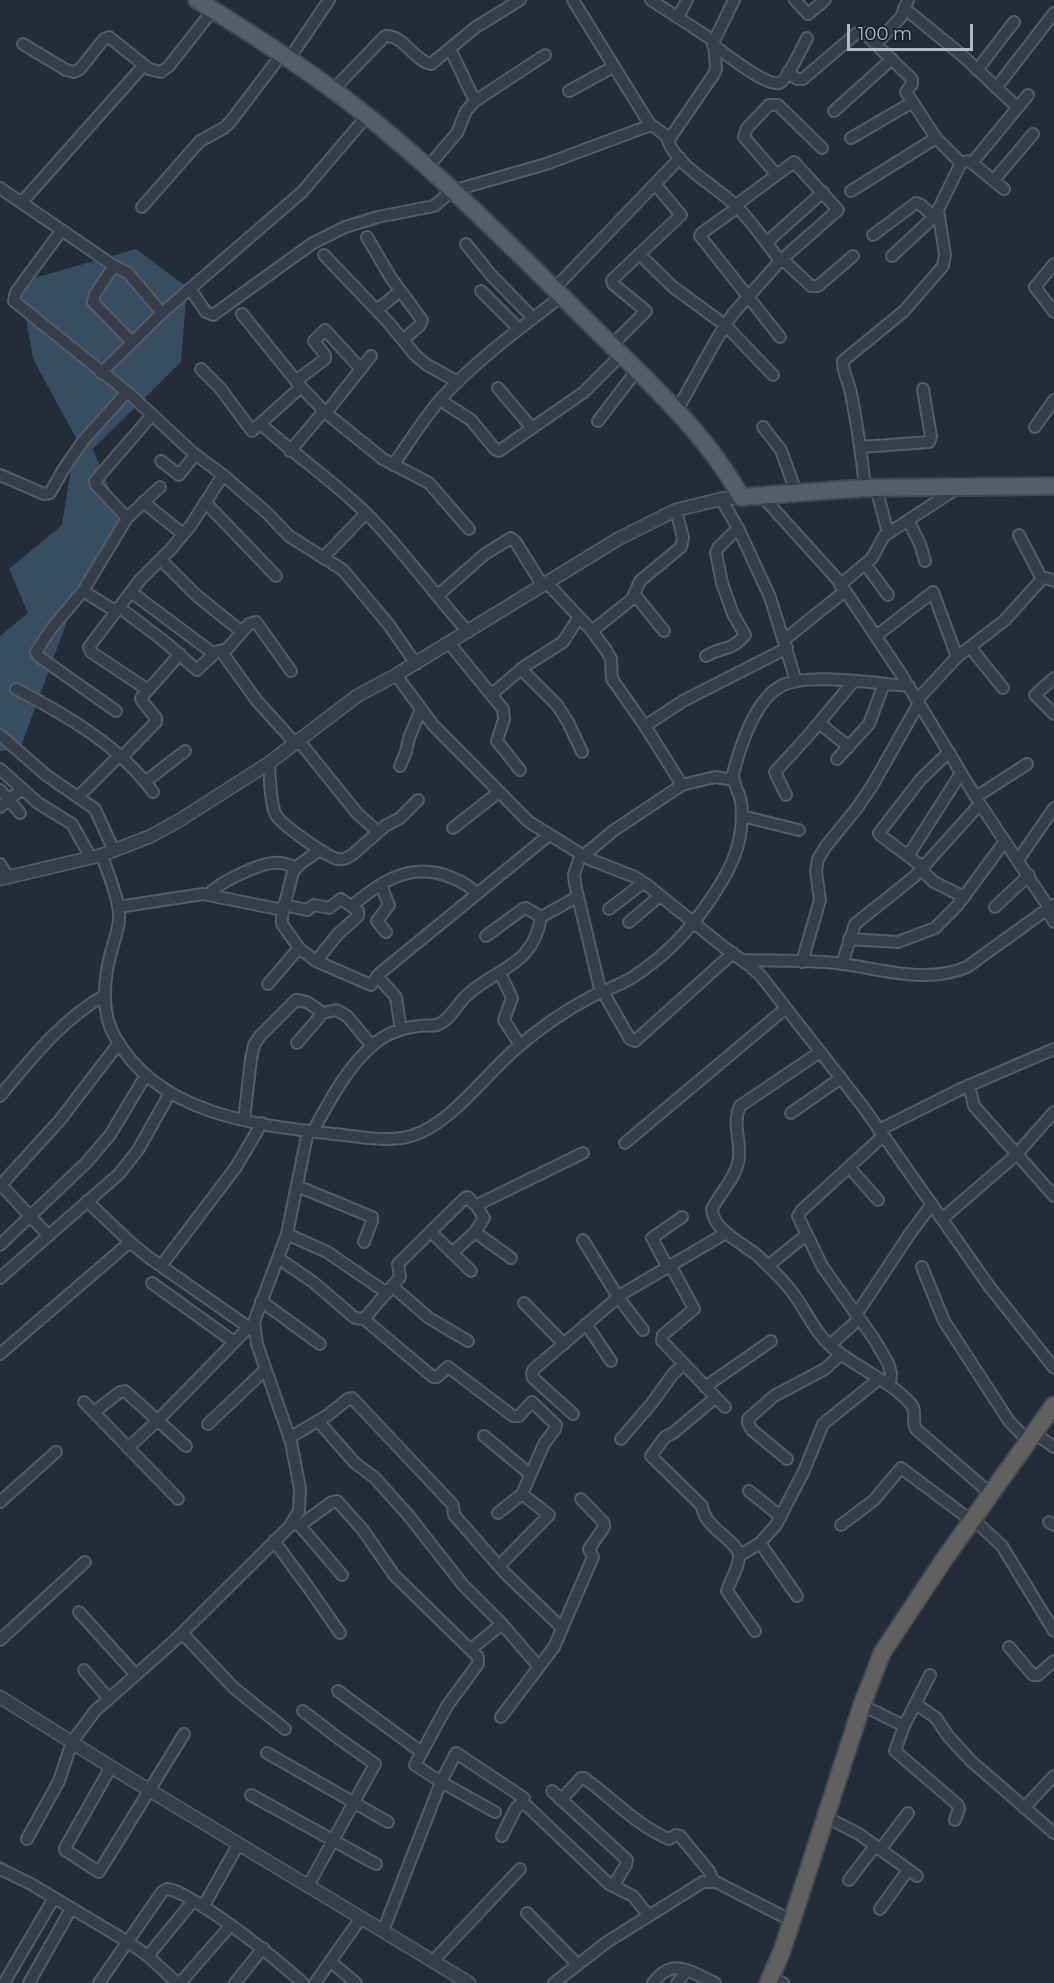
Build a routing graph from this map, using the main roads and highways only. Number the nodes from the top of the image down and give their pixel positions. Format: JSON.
{"nodes":[{"id":1,"x":197,"y":0,"type":"edge"},
{"id":2,"x":1054,"y":486,"type":"edge"},
{"id":3,"x":1054,"y":1405,"type":"edge"},
{"id":4,"x":773,"y":1981,"type":"edge"}],
"edges":[{"from":1,"to":2,"type":"main road"},
{"from":3,"to":4,"type":"highway"}]}
